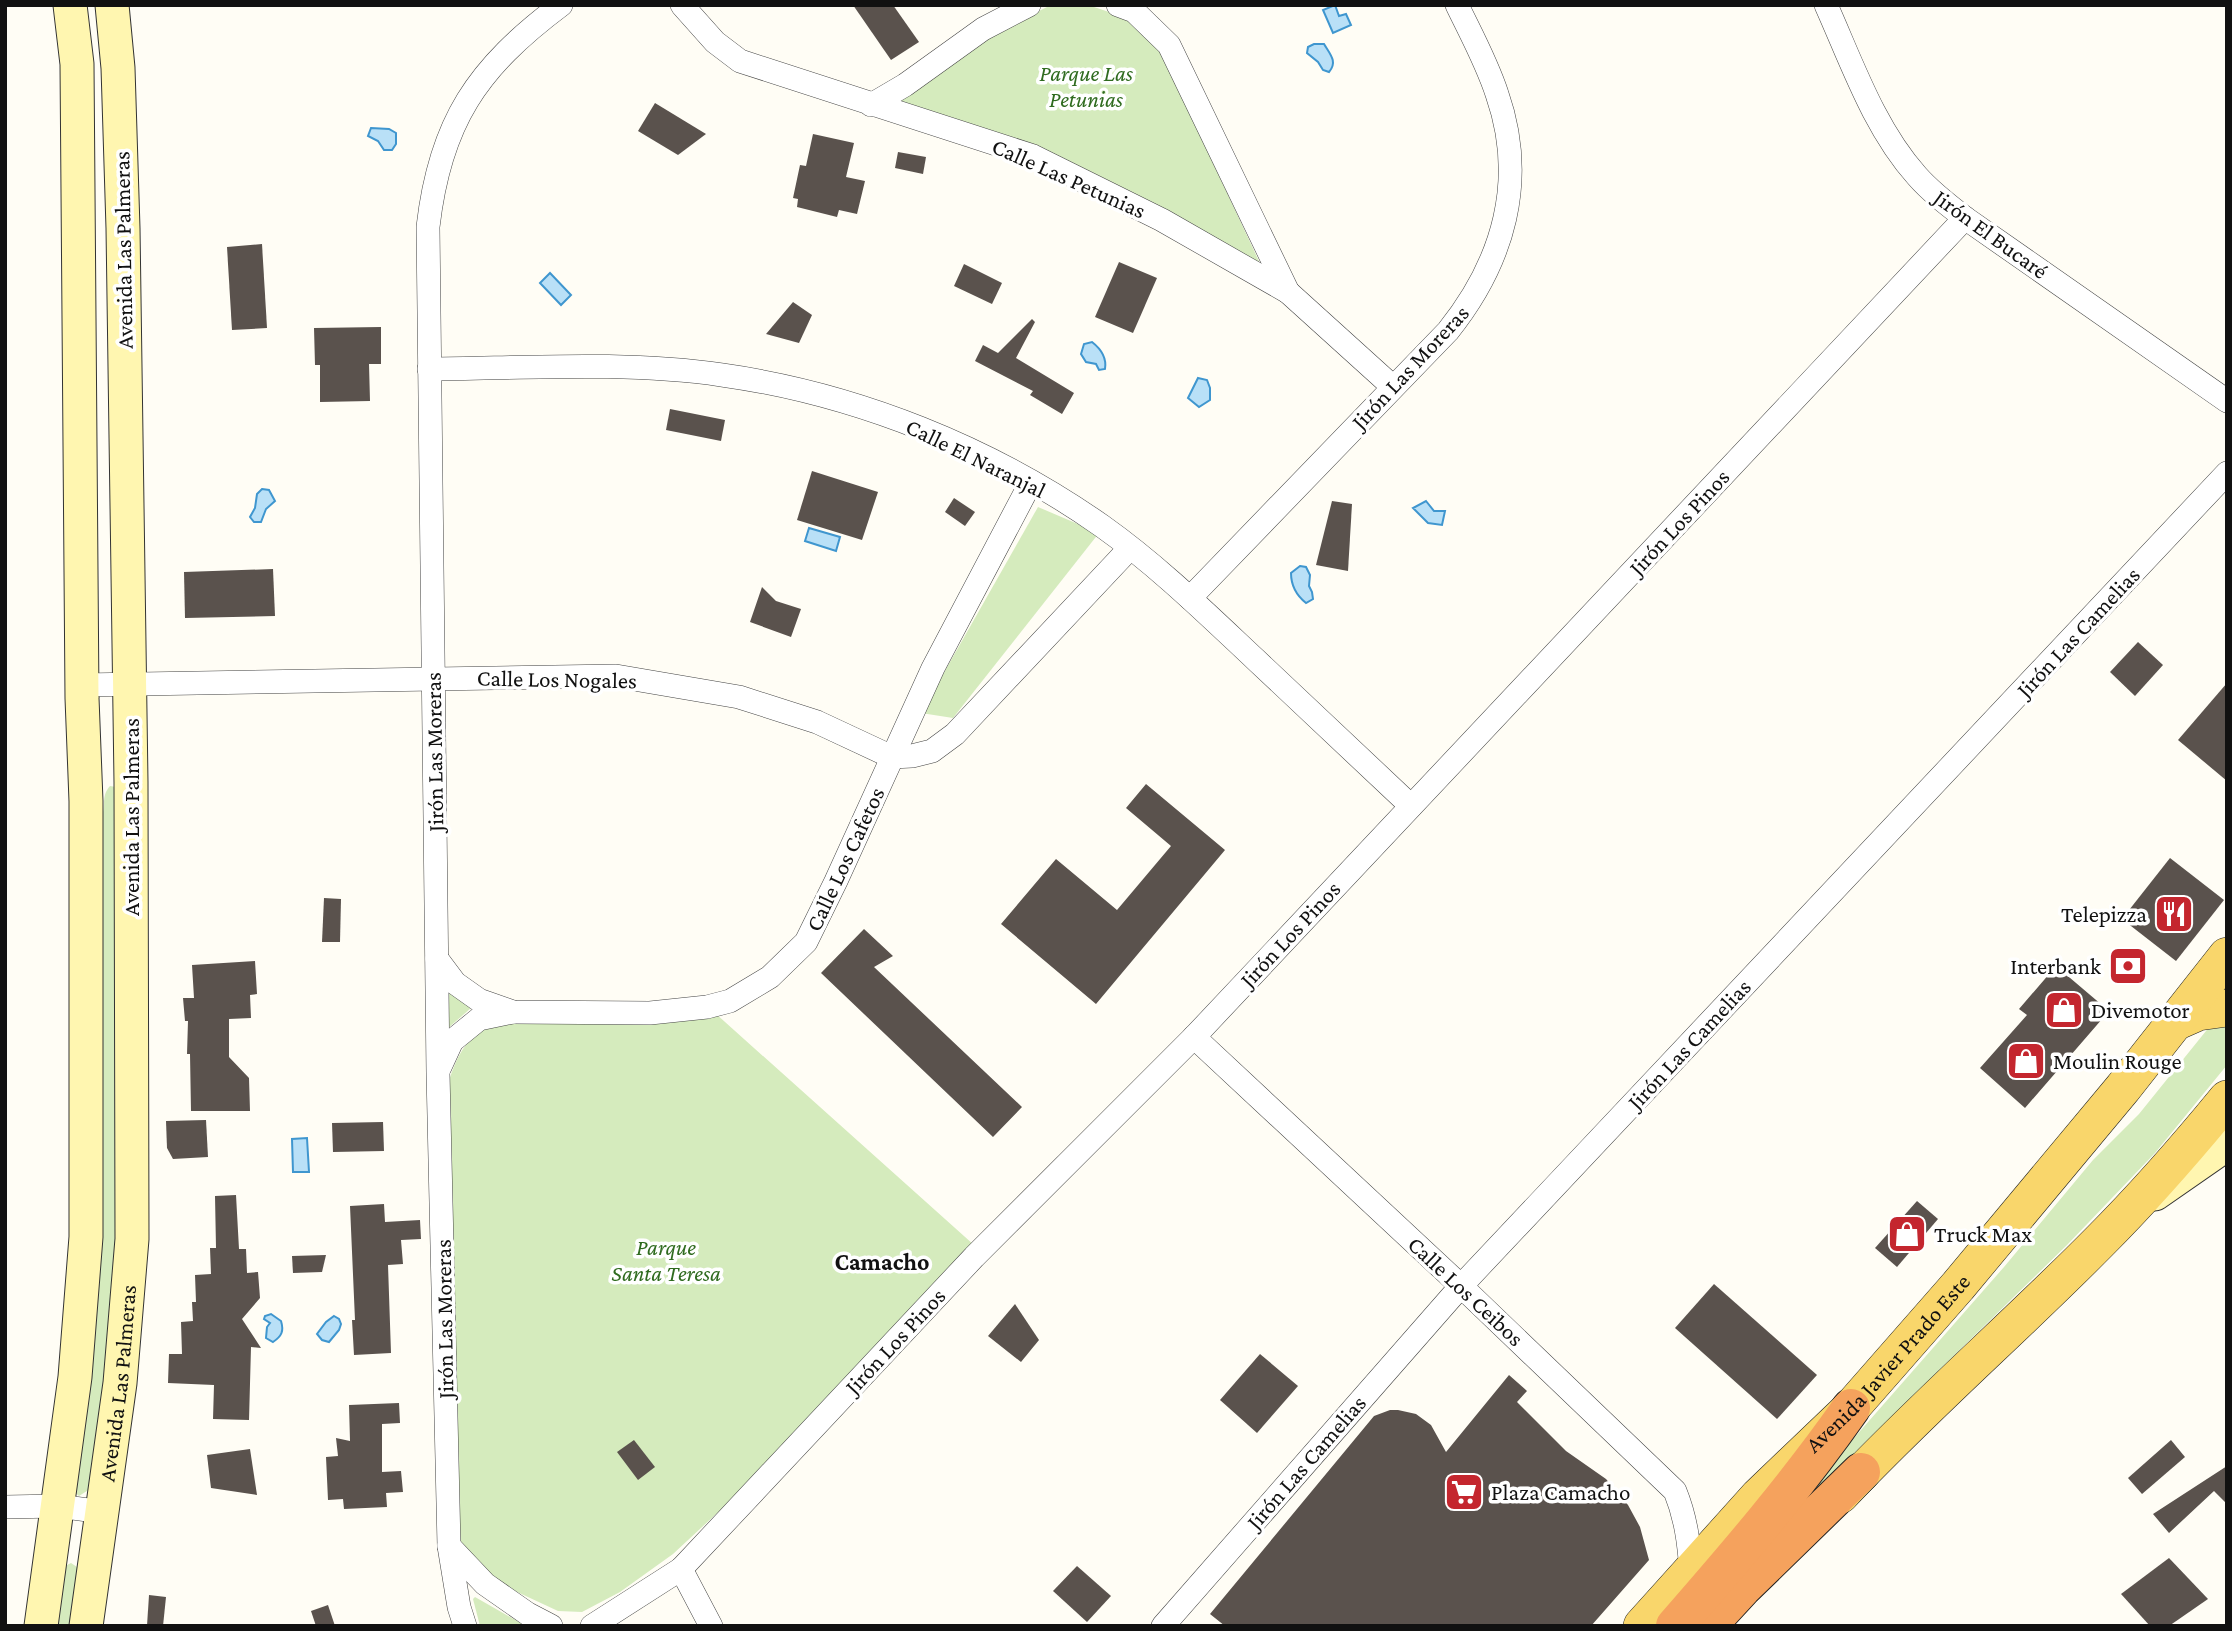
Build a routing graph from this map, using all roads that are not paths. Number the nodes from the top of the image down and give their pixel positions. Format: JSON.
{"nodes":[{"id":1,"x":71,"y":5,"type":"edge"},
{"id":2,"x":112,"y":5,"type":"edge"},
{"id":3,"x":561,"y":5,"type":"edge"},
{"id":4,"x":682,"y":5,"type":"edge"},
{"id":5,"x":1029,"y":5,"type":"edge"},
{"id":6,"x":1118,"y":5,"type":"edge"},
{"id":7,"x":1457,"y":5,"type":"edge"},
{"id":8,"x":1826,"y":5,"type":"edge"},
{"id":9,"x":871,"y":105,"type":"junction"},
{"id":10,"x":1965,"y":218,"type":"junction"},
{"id":11,"x":1288,"y":292,"type":"junction"},
{"id":12,"x":429,"y":369,"type":"junction"},
{"id":13,"x":1393,"y":387,"type":"junction"},
{"id":14,"x":2227,"y":401,"type":"edge"},
{"id":15,"x":2227,"y":473,"type":"edge"},
{"id":16,"x":1031,"y":482,"type":"junction"},
{"id":17,"x":1130,"y":548,"type":"junction"},
{"id":18,"x":1190,"y":598,"type":"junction"},
{"id":19,"x":129,"y":613,"type":"junction"},
{"id":20,"x":81,"y":619,"type":"junction"},
{"id":21,"x":433,"y":677,"type":"junction"},
{"id":22,"x":82,"y":685,"type":"junction"},
{"id":23,"x":130,"y":685,"type":"junction"},
{"id":24,"x":892,"y":757,"type":"junction"},
{"id":25,"x":131,"y":782,"type":"junction"},
{"id":26,"x":86,"y":801,"type":"junction"},
{"id":27,"x":1411,"y":806,"type":"junction"},
{"id":28,"x":437,"y":959,"type":"junction"},
{"id":29,"x":2221,"y":980,"type":"edge"},
{"id":30,"x":513,"y":1012,"type":"junction"},
{"id":31,"x":1194,"y":1037,"type":"junction"},
{"id":32,"x":438,"y":1073,"type":"junction"},
{"id":33,"x":2227,"y":1099,"type":"edge"},
{"id":34,"x":2227,"y":1144,"type":"edge"},
{"id":35,"x":2129,"y":1211,"type":"junction"},
{"id":36,"x":1461,"y":1286,"type":"junction"},
{"id":37,"x":1851,"y":1408,"type":"junction"},
{"id":38,"x":1861,"y":1472,"type":"junction"},
{"id":39,"x":58,"y":1506,"type":"junction"},
{"id":40,"x":5,"y":1507,"type":"edge"},
{"id":41,"x":103,"y":1512,"type":"junction"},
{"id":42,"x":449,"y":1546,"type":"junction"},
{"id":43,"x":49,"y":1568,"type":"junction"},
{"id":44,"x":681,"y":1569,"type":"junction"},
{"id":45,"x":1690,"y":1571,"type":"junction"},
{"id":46,"x":93,"y":1574,"type":"junction"},
{"id":47,"x":41,"y":1626,"type":"edge"},
{"id":48,"x":86,"y":1626,"type":"edge"},
{"id":49,"x":465,"y":1626,"type":"edge"},
{"id":50,"x":551,"y":1626,"type":"edge"},
{"id":51,"x":592,"y":1626,"type":"edge"},
{"id":52,"x":710,"y":1626,"type":"edge"},
{"id":53,"x":1163,"y":1626,"type":"edge"},
{"id":54,"x":1642,"y":1626,"type":"edge"},
{"id":55,"x":1675,"y":1626,"type":"edge"},
{"id":56,"x":1707,"y":1626,"type":"edge"},
{"id":57,"x":1722,"y":1626,"type":"edge"}],
"edges":[{"from":1,"to":20,"type":"main road","name":"Avenida Las Palmeras"},
{"from":2,"to":19,"type":"main road","name":"Avenida Las Palmeras"},
{"from":3,"to":12,"type":"street","name":"Jirón Las Moreras"},
{"from":4,"to":9,"type":"street","name":"Calle Las Petunias"},
{"from":5,"to":9,"type":"street"},
{"from":6,"to":11,"type":"street"},
{"from":7,"to":13,"type":"street","name":"Jirón Las Moreras"},
{"from":8,"to":10,"type":"street","name":"Jirón El Bucaré"},
{"from":9,"to":11,"type":"street","name":"Calle Las Petunias"},
{"from":10,"to":14,"type":"street","name":"Jirón El Bucaré"},
{"from":10,"to":27,"type":"street","name":"Jirón Los Pinos"},
{"from":11,"to":13,"type":"street","name":"Calle Las Petunias"},
{"from":12,"to":16,"type":"street","name":"Calle El Naranjal"},
{"from":12,"to":21,"type":"street","name":"Jirón Las Moreras"},
{"from":13,"to":18,"type":"street","name":"Jirón Las Moreras"},
{"from":15,"to":36,"type":"street","name":"Jirón Las Camelias"},
{"from":16,"to":17,"type":"street","name":"Calle El Naranjal"},
{"from":16,"to":24,"type":"street","name":"Calle Los Cafetos"},
{"from":17,"to":18,"type":"street","name":"Calle El Naranjal"},
{"from":17,"to":24,"type":"street"},
{"from":18,"to":27,"type":"street","name":"Calle El Naranjal"},
{"from":19,"to":20,"type":"main road"},
{"from":19,"to":23,"type":"main road","name":"Avenida Las Palmeras"},
{"from":20,"to":22,"type":"main road","name":"Avenida Las Palmeras"},
{"from":21,"to":23,"type":"street","name":"Calle Los Nogales"},
{"from":21,"to":24,"type":"street","name":"Calle Los Nogales"},
{"from":21,"to":28,"type":"street","name":"Jirón Las Moreras"},
{"from":22,"to":23,"type":"street","name":"Calle Los Nogales"},
{"from":22,"to":26,"type":"main road","name":"Avenida Las Palmeras"},
{"from":23,"to":25,"type":"main road","name":"Avenida Las Palmeras"},
{"from":24,"to":30,"type":"street","name":"Calle Los Cafetos"},
{"from":25,"to":26,"type":"main road"},
{"from":25,"to":41,"type":"main road","name":"Avenida Las Palmeras"},
{"from":26,"to":39,"type":"main road","name":"Avenida Las Palmeras"},
{"from":27,"to":31,"type":"street","name":"Jirón Los Pinos"},
{"from":28,"to":30,"type":"street","name":"Calle Los Cafetos"},
{"from":28,"to":32,"type":"street","name":"Jirón Las Moreras"},
{"from":29,"to":37,"type":"main road","name":"Avenida Javier Prado Este"},
{"from":30,"to":32,"type":"street","name":"Calle Los Cafetos"},
{"from":31,"to":36,"type":"street","name":"Calle Los Ceibos"},
{"from":31,"to":44,"type":"street","name":"Jirón Los Pinos"},
{"from":32,"to":42,"type":"street","name":"Jirón Las Moreras"},
{"from":33,"to":35,"type":"main road"},
{"from":34,"to":35,"type":"main road"},
{"from":35,"to":38,"type":"main road"},
{"from":36,"to":45,"type":"street","name":"Calle Los Ceibos"},
{"from":36,"to":53,"type":"street","name":"Jirón Las Camelias"},
{"from":37,"to":45,"type":"main road","name":"Avenida Javier Prado Este"},
{"from":37,"to":55,"type":"highway"},
{"from":38,"to":56,"type":"highway"},
{"from":38,"to":57,"type":"main road"},
{"from":39,"to":40,"type":"street"},
{"from":39,"to":41,"type":"street"},
{"from":39,"to":43,"type":"main road","name":"Avenida Las Palmeras"},
{"from":41,"to":46,"type":"main road","name":"Avenida Las Palmeras"},
{"from":42,"to":49,"type":"street","name":"Jirón Las Moreras"},
{"from":42,"to":50,"type":"street"},
{"from":43,"to":46,"type":"main road"},
{"from":43,"to":47,"type":"main road","name":"Avenida Las Palmeras"},
{"from":44,"to":51,"type":"street","name":"Jirón Los Pinos"},
{"from":44,"to":52,"type":"street"},
{"from":45,"to":54,"type":"main road","name":"Avenida Javier Prado Este"},
{"from":46,"to":48,"type":"main road","name":"Avenida Las Palmeras"}]}
